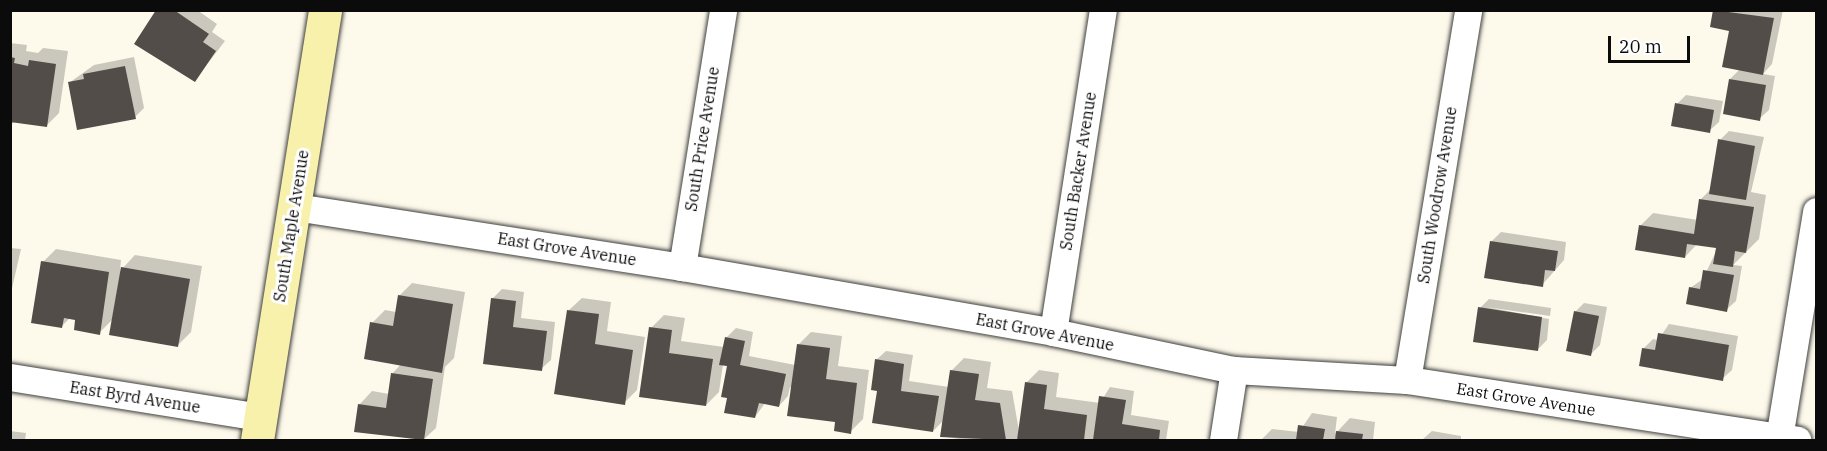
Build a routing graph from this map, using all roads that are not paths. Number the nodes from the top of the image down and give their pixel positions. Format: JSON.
{"nodes":[{"id":1,"x":325,"y":10,"type":"edge"},
{"id":2,"x":723,"y":10,"type":"edge"},
{"id":3,"x":1103,"y":10,"type":"edge"},
{"id":4,"x":1468,"y":10,"type":"edge"},
{"id":5,"x":295,"y":207,"type":"junction"},
{"id":6,"x":1816,"y":211,"type":"edge"},
{"id":7,"x":682,"y":267,"type":"junction"},
{"id":8,"x":1053,"y":332,"type":"junction"},
{"id":9,"x":1234,"y":370,"type":"junction"},
{"id":10,"x":10,"y":377,"type":"edge"},
{"id":11,"x":1407,"y":380,"type":"junction"},
{"id":12,"x":259,"y":429,"type":"edge"},
{"id":13,"x":1788,"y":439,"type":"edge"},
{"id":14,"x":1223,"y":441,"type":"edge"}],
"edges":[{"from":1,"to":5,"type":"main road","name":"South Maple Avenue"},
{"from":2,"to":7,"type":"street","name":"South Price Avenue"},
{"from":3,"to":8,"type":"street","name":"South Backer Avenue"},
{"from":4,"to":11,"type":"street","name":"South Woodrow Avenue"},
{"from":5,"to":7,"type":"street","name":"East Grove Avenue"},
{"from":5,"to":12,"type":"main road","name":"South Maple Avenue"},
{"from":6,"to":13,"type":"street"},
{"from":7,"to":8,"type":"street","name":"East Grove Avenue"},
{"from":8,"to":9,"type":"street","name":"East Grove Avenue"},
{"from":9,"to":11,"type":"street","name":"East Grove Avenue"},
{"from":9,"to":14,"type":"street"},
{"from":10,"to":12,"type":"street","name":"East Byrd Avenue"},
{"from":11,"to":13,"type":"street","name":"East Grove Avenue"}]}
